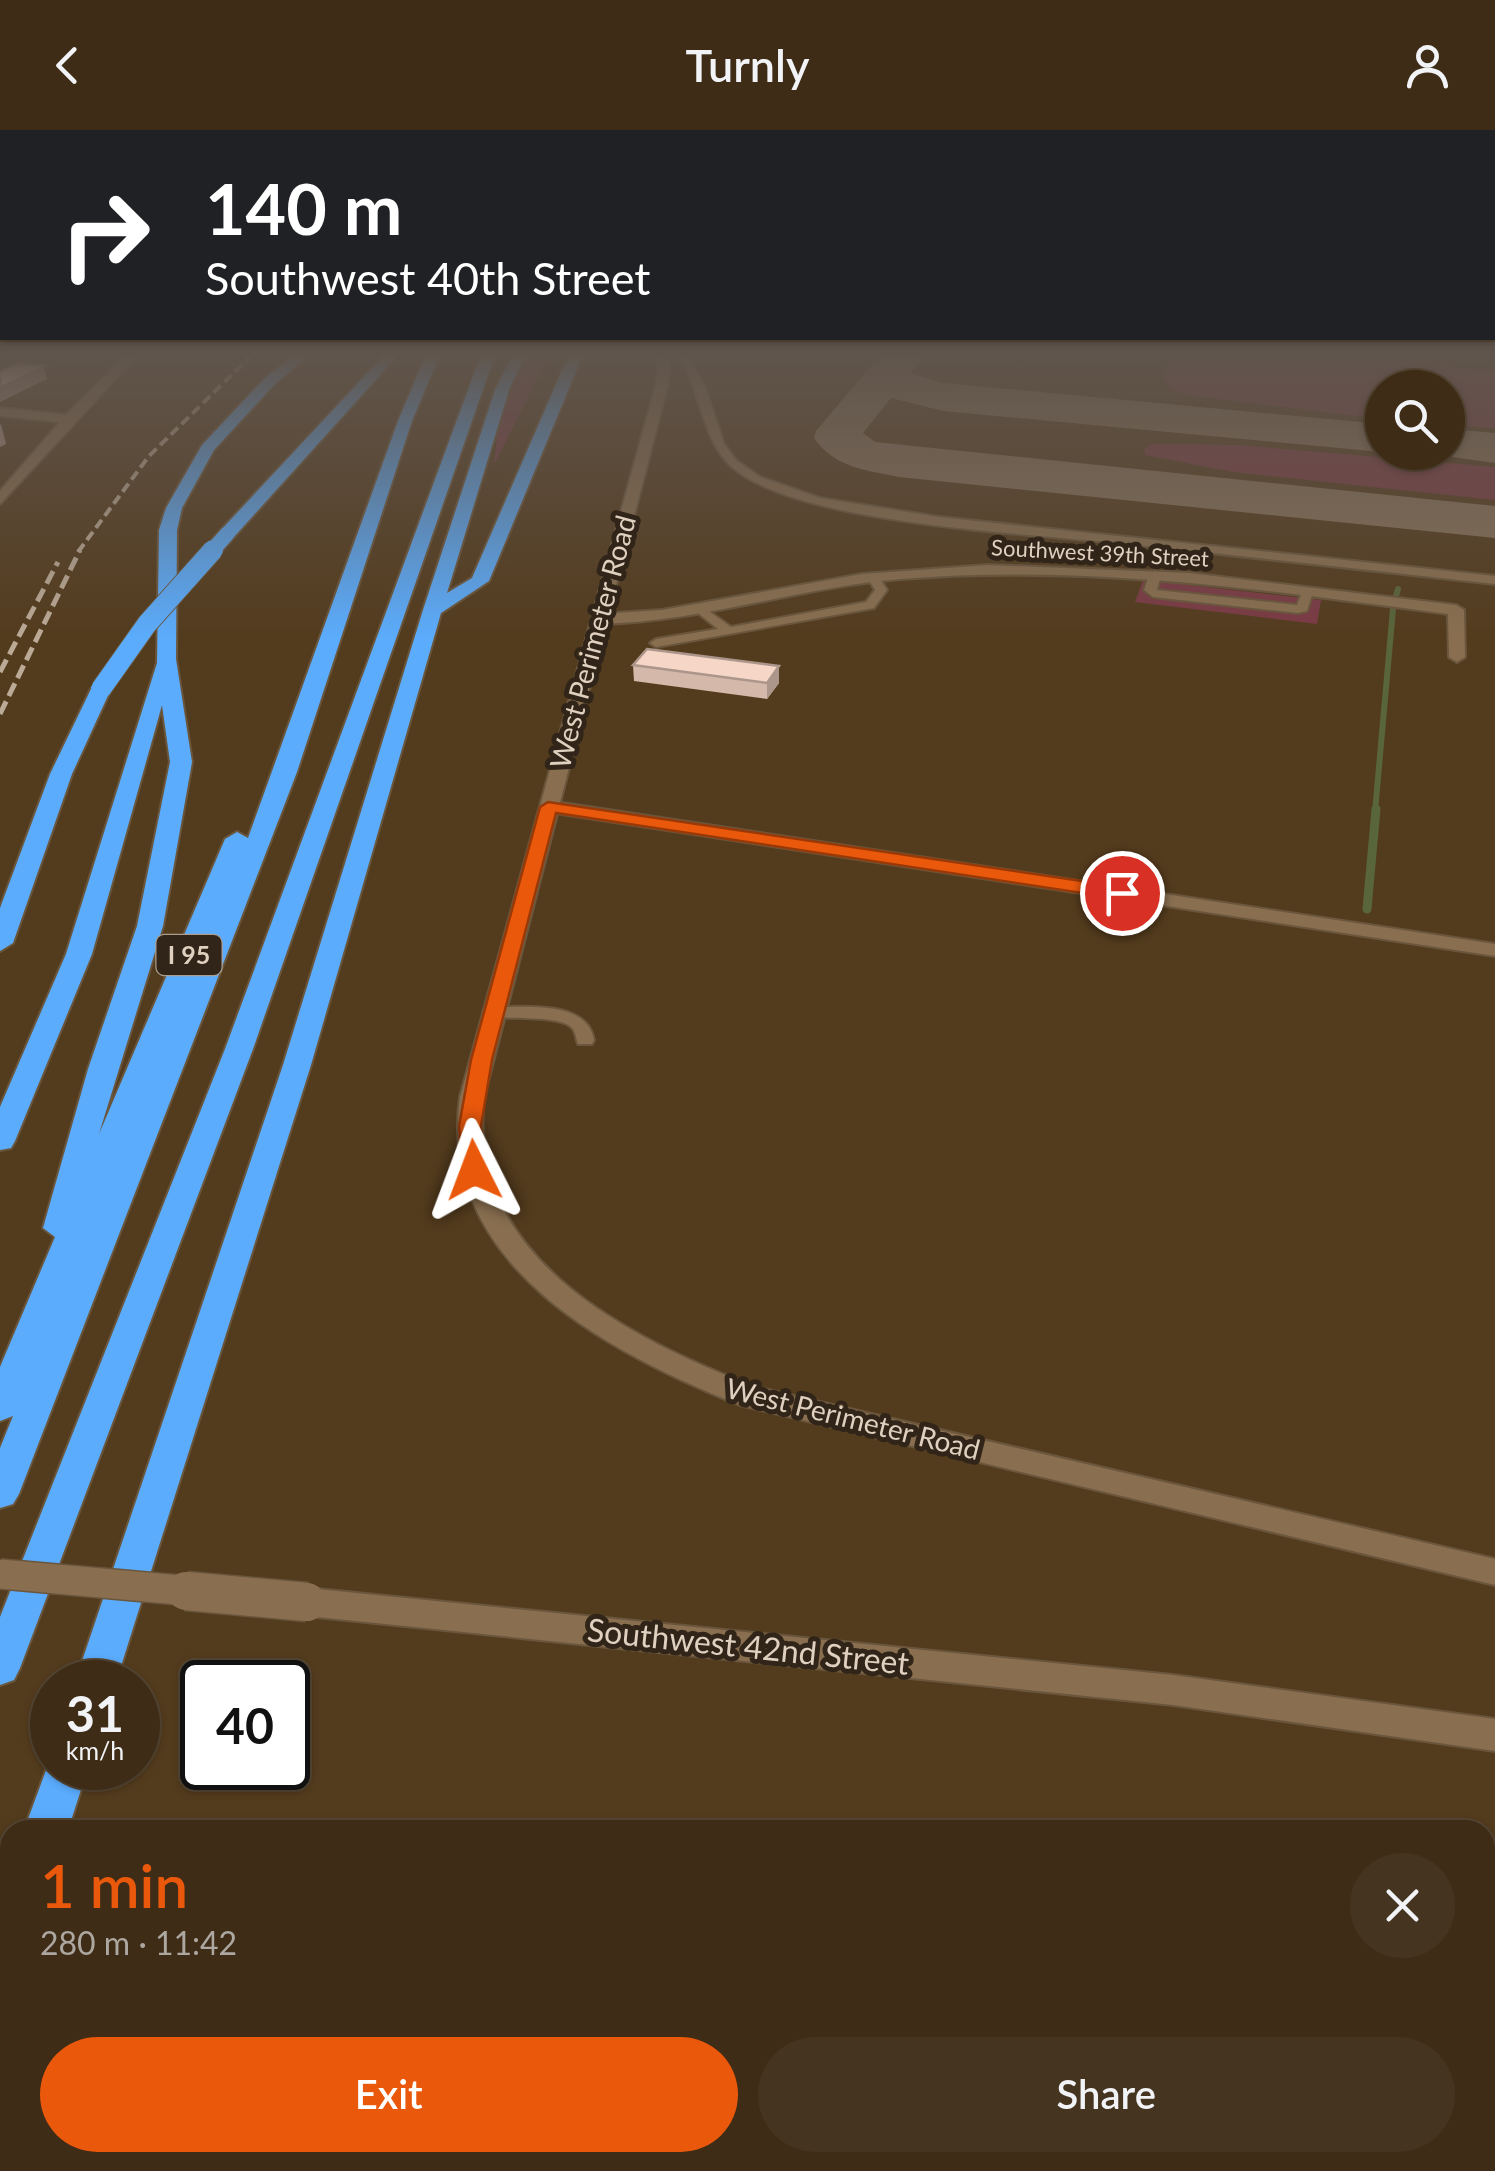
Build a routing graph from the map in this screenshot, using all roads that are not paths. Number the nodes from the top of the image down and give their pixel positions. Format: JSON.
{"nodes":[{"id":1,"x":45,"y":447,"type":"edge"},
{"id":2,"x":208,"y":447,"type":"edge"},
{"id":3,"x":307,"y":447,"type":"edge"},
{"id":4,"x":382,"y":447,"type":"edge"},
{"id":5,"x":396,"y":447,"type":"edge"},
{"id":6,"x":456,"y":447,"type":"edge"},
{"id":7,"x":484,"y":447,"type":"edge"},
{"id":8,"x":537,"y":447,"type":"edge"},
{"id":9,"x":646,"y":447,"type":"edge"},
{"id":10,"x":722,"y":447,"type":"edge"},
{"id":11,"x":0,"y":500,"type":"edge"},
{"id":12,"x":874,"y":576,"type":"junction"},
{"id":13,"x":1495,"y":580,"type":"edge"},
{"id":14,"x":432,"y":610,"type":"junction"},
{"id":15,"x":702,"y":610,"type":"junction"},
{"id":16,"x":600,"y":618,"type":"junction"},
{"id":17,"x":729,"y":631,"type":"junction"},
{"id":18,"x":656,"y":643,"type":"dead end"},
{"id":19,"x":1457,"y":657,"type":"dead end"},
{"id":20,"x":166,"y":659,"type":"junction"},
{"id":21,"x":548,"y":807,"type":"junction"},
{"id":22,"x":0,"y":943,"type":"edge"},
{"id":23,"x":1495,"y":950,"type":"edge"},
{"id":24,"x":492,"y":1012,"type":"junction"},
{"id":25,"x":585,"y":1040,"type":"dead end"},
{"id":26,"x":0,"y":1141,"type":"edge"},
{"id":27,"x":28,"y":1346,"type":"junction"},
{"id":28,"x":0,"y":1408,"type":"edge"},
{"id":29,"x":0,"y":1494,"type":"edge"},
{"id":30,"x":1495,"y":1572,"type":"edge"},
{"id":31,"x":0,"y":1574,"type":"edge"},
{"id":32,"x":101,"y":1660,"type":"edge"},
{"id":33,"x":0,"y":1668,"type":"edge"},
{"id":34,"x":1495,"y":1735,"type":"edge"},
{"id":35,"x":59,"y":1790,"type":"edge"},
{"id":36,"x":49,"y":1820,"type":"edge"}],
"edges":[{"from":1,"to":11,"type":"street"},
{"from":2,"to":20,"type":"highway"},
{"from":3,"to":22,"type":"highway","bridge":true},
{"from":4,"to":27,"type":"highway","number":"I 95"},
{"from":5,"to":29,"type":"highway"},
{"from":6,"to":33,"type":"highway"},
{"from":7,"to":14,"type":"highway"},
{"from":8,"to":14,"type":"highway"},
{"from":9,"to":16,"type":"street","name":"West Perimeter Road"},
{"from":10,"to":13,"type":"lane"},
{"from":12,"to":15,"type":"street","name":"Southwest 39th Street"},
{"from":12,"to":17,"type":"lane"},
{"from":12,"to":19,"type":"street","name":"Southwest 39th Street"},
{"from":14,"to":32,"type":"highway"},
{"from":15,"to":16,"type":"street","name":"Southwest 39th Street"},
{"from":15,"to":17,"type":"lane"},
{"from":16,"to":21,"type":"street","name":"West Perimeter Road"},
{"from":17,"to":18,"type":"lane"},
{"from":20,"to":26,"type":"highway"},
{"from":20,"to":27,"type":"highway"},
{"from":21,"to":23,"type":"street"},
{"from":21,"to":24,"type":"street","name":"West Perimeter Road"},
{"from":24,"to":25,"type":"lane"},
{"from":24,"to":30,"type":"street","name":"West Perimeter Road"},
{"from":27,"to":28,"type":"highway","number":"I 95"},
{"from":31,"to":34,"type":"street","name":"Southwest 42nd Street","bridge":true},
{"from":35,"to":36,"type":"highway"}]}
